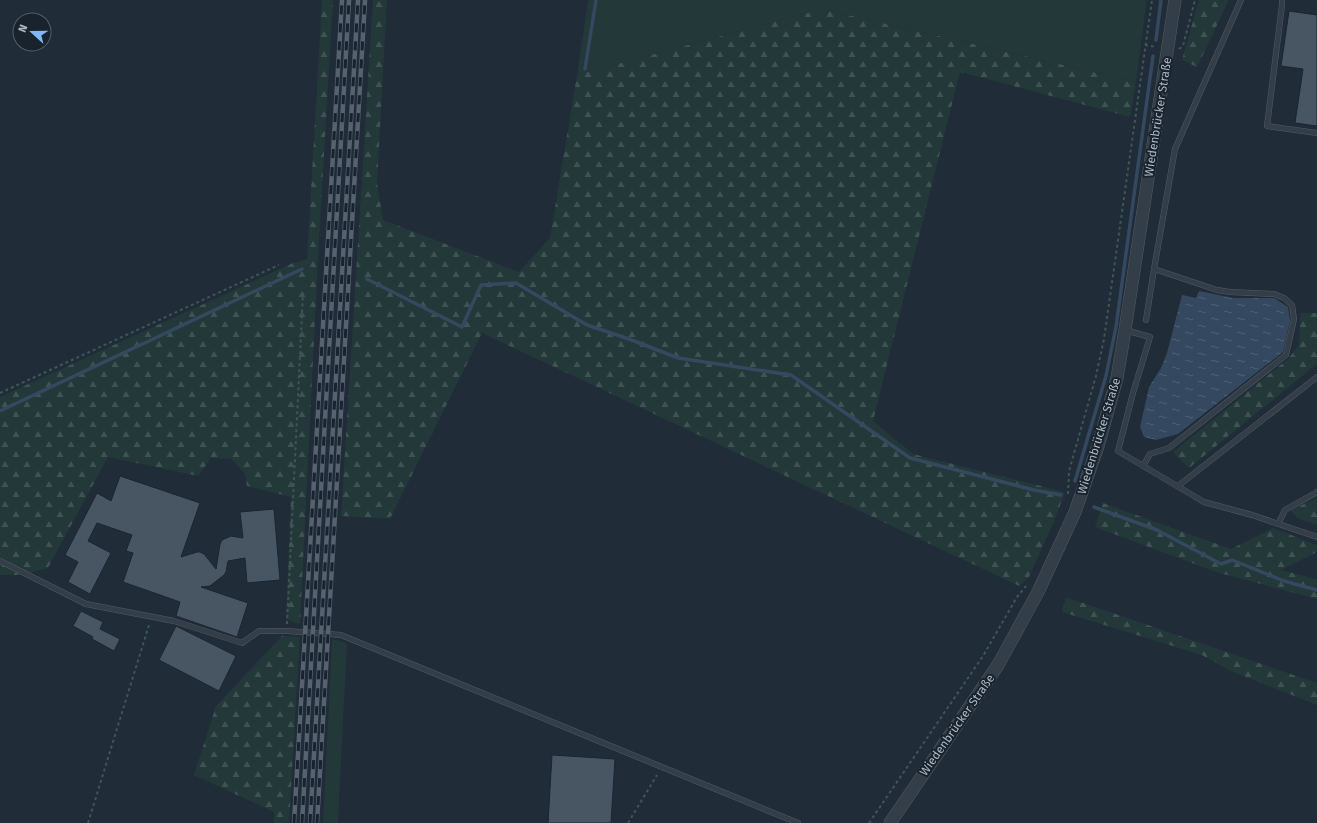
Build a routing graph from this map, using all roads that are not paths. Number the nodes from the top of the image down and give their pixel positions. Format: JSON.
{"nodes":[{"id":1,"x":1175,"y":0,"type":"edge"},
{"id":2,"x":1241,"y":0,"type":"edge"},
{"id":3,"x":1282,"y":0,"type":"edge"},
{"id":4,"x":1317,"y":133,"type":"edge"},
{"id":5,"x":1154,"y":269,"type":"junction"},
{"id":6,"x":1146,"y":320,"type":"dead end"},
{"id":7,"x":1125,"y":330,"type":"junction"},
{"id":8,"x":1317,"y":377,"type":"edge"},
{"id":9,"x":1143,"y":466,"type":"junction"},
{"id":10,"x":1178,"y":486,"type":"junction"},
{"id":11,"x":1317,"y":492,"type":"edge"},
{"id":12,"x":1278,"y":524,"type":"junction"},
{"id":13,"x":1317,"y":537,"type":"edge"},
{"id":14,"x":0,"y":561,"type":"edge"},
{"id":15,"x":798,"y":823,"type":"edge"},
{"id":16,"x":890,"y":823,"type":"edge"}],
"edges":[{"from":1,"to":7,"type":"street","name":"Wiedenbrücker Straße"},
{"from":2,"to":5,"type":"lane"},
{"from":3,"to":4,"type":"lane"},
{"from":5,"to":6,"type":"lane"},
{"from":5,"to":9,"type":"lane"},
{"from":7,"to":9,"type":"lane"},
{"from":7,"to":16,"type":"street","name":"Wiedenbrücker Straße"},
{"from":8,"to":10,"type":"lane"},
{"from":9,"to":10,"type":"lane"},
{"from":10,"to":12,"type":"lane"},
{"from":11,"to":12,"type":"lane"},
{"from":12,"to":13,"type":"lane"},
{"from":14,"to":15,"type":"lane"}]}
